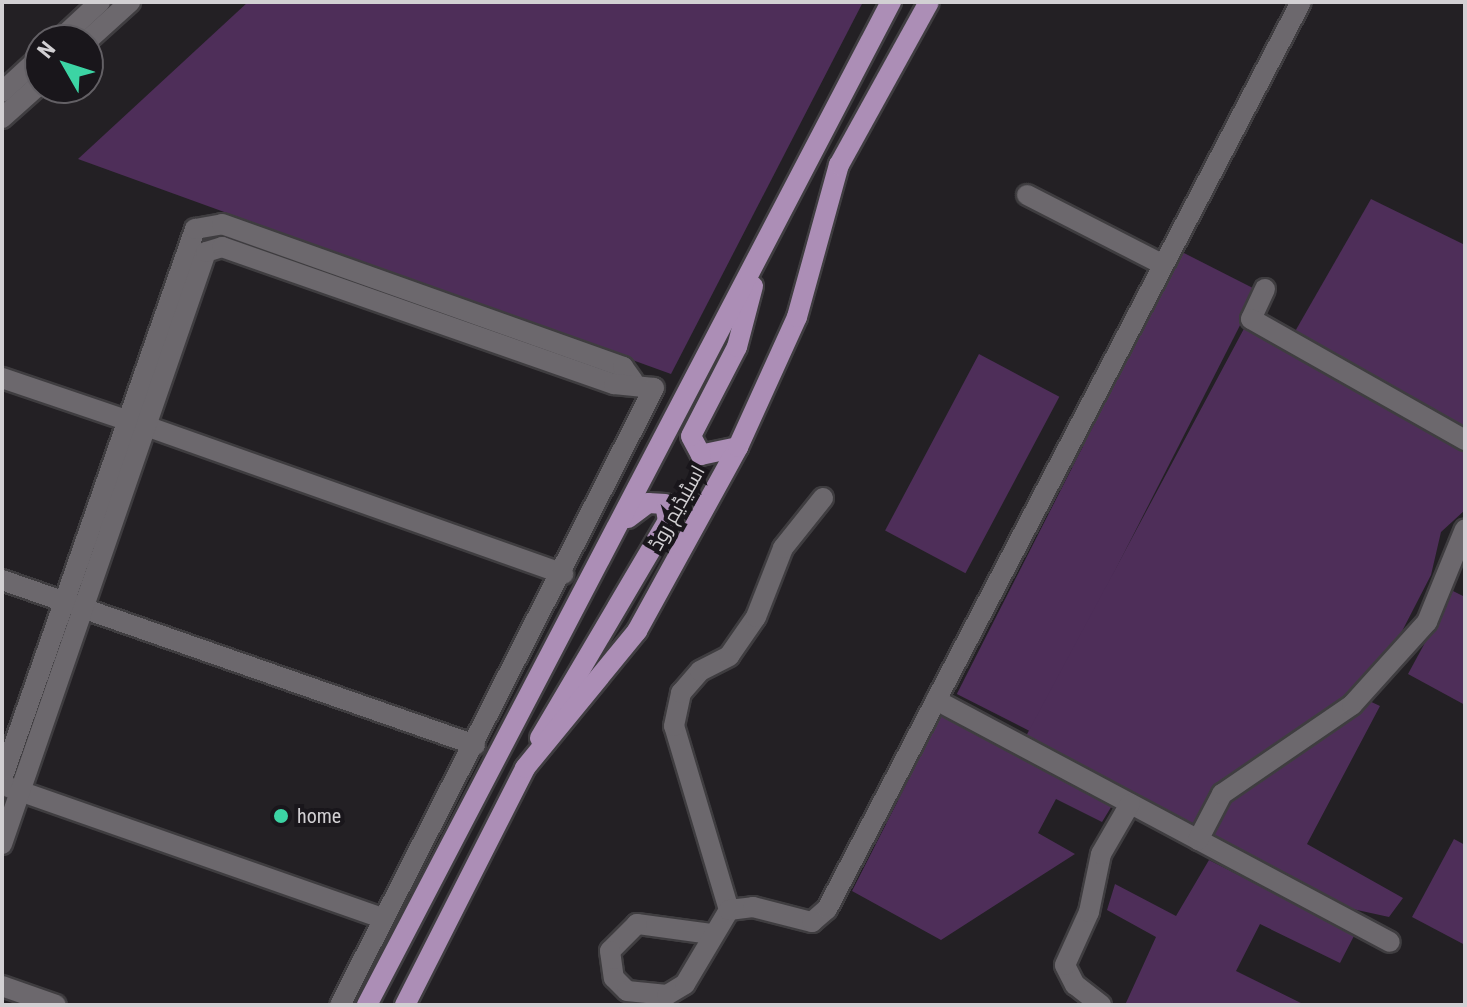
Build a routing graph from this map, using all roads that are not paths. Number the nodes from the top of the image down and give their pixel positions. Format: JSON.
{"nodes":[{"id":1,"x":100,"y":2,"type":"edge"},
{"id":2,"x":130,"y":2,"type":"edge"},
{"id":3,"x":891,"y":2,"type":"edge"},
{"id":4,"x":929,"y":2,"type":"edge"},
{"id":5,"x":1301,"y":2,"type":"edge"},
{"id":6,"x":76,"y":24,"type":"edge"},
{"id":7,"x":104,"y":26,"type":"edge"},
{"id":8,"x":24,"y":72,"type":"edge"},
{"id":9,"x":2,"y":92,"type":"edge"},
{"id":10,"x":24,"y":98,"type":"edge"},
{"id":11,"x":2,"y":118,"type":"edge"},
{"id":12,"x":1027,"y":195,"type":"dead end"},
{"id":13,"x":761,"y":252,"type":"junction"},
{"id":14,"x":1162,"y":264,"type":"junction"},
{"id":15,"x":1265,"y":289,"type":"dead end"},
{"id":16,"x":2,"y":378,"type":"edge"},
{"id":17,"x":654,"y":388,"type":"junction"},
{"id":18,"x":686,"y":399,"type":"junction"},
{"id":19,"x":135,"y":422,"type":"junction"},
{"id":20,"x":1465,"y":440,"type":"edge"},
{"id":21,"x":738,"y":447,"type":"junction"},
{"id":22,"x":823,"y":498,"type":"dead end"},
{"id":23,"x":624,"y":520,"type":"junction"},
{"id":24,"x":1465,"y":529,"type":"edge"},
{"id":25,"x":563,"y":574,"type":"junction"},
{"id":26,"x":2,"y":580,"type":"edge"},
{"id":27,"x":62,"y":603,"type":"junction"},
{"id":28,"x":83,"y":610,"type":"junction"},
{"id":29,"x":936,"y":700,"type":"junction"},
{"id":30,"x":475,"y":745,"type":"junction"},
{"id":31,"x":525,"y":768,"type":"junction"},
{"id":32,"x":8,"y":785,"type":"edge"},
{"id":33,"x":1130,"y":804,"type":"junction"},
{"id":34,"x":1198,"y":840,"type":"junction"},
{"id":35,"x":2,"y":844,"type":"edge"},
{"id":36,"x":729,"y":910,"type":"junction"},
{"id":37,"x":382,"y":918,"type":"junction"},
{"id":38,"x":711,"y":934,"type":"junction"},
{"id":39,"x":1390,"y":942,"type":"dead end"},
{"id":40,"x":2,"y":986,"type":"edge"},
{"id":41,"x":56,"y":1005,"type":"edge"},
{"id":42,"x":340,"y":1005,"type":"edge"},
{"id":43,"x":367,"y":1005,"type":"edge"},
{"id":44,"x":405,"y":1005,"type":"edge"},
{"id":45,"x":1101,"y":1005,"type":"edge"}],
"edges":[{"from":1,"to":6,"type":"street"},
{"from":2,"to":7,"type":"street"},
{"from":3,"to":13,"type":"main road","name":"اسٹیڈیم روڈ"},
{"from":4,"to":21,"type":"main road","name":"اسٹیڈیم روڈ"},
{"from":5,"to":14,"type":"street"},
{"from":8,"to":9,"type":"street"},
{"from":10,"to":11,"type":"street"},
{"from":12,"to":14,"type":"street"},
{"from":13,"to":18,"type":"main road","name":"اسٹیڈیم روڈ"},
{"from":13,"to":21,"type":"main road"},
{"from":14,"to":29,"type":"street"},
{"from":15,"to":20,"type":"street"},
{"from":16,"to":19,"type":"street"},
{"from":17,"to":18,"type":"street"},
{"from":17,"to":19,"type":"street"},
{"from":17,"to":25,"type":"street"},
{"from":18,"to":23,"type":"main road","name":"اسٹیڈیم روڈ"},
{"from":19,"to":25,"type":"street"},
{"from":19,"to":27,"type":"street"},
{"from":19,"to":28,"type":"street"},
{"from":21,"to":31,"type":"main road","name":"اسٹیڈیم روڈ"},
{"from":22,"to":36,"type":"street"},
{"from":23,"to":31,"type":"main road"},
{"from":23,"to":43,"type":"main road","name":"اسٹیڈیم روڈ"},
{"from":24,"to":34,"type":"street"},
{"from":25,"to":30,"type":"street"},
{"from":26,"to":27,"type":"street"},
{"from":27,"to":28,"type":"street"},
{"from":27,"to":32,"type":"street"},
{"from":28,"to":30,"type":"street"},
{"from":28,"to":32,"type":"street"},
{"from":29,"to":33,"type":"street"},
{"from":29,"to":36,"type":"street"},
{"from":30,"to":37,"type":"street"},
{"from":31,"to":44,"type":"main road","name":"اسٹیڈیم روڈ"},
{"from":32,"to":35,"type":"street"},
{"from":32,"to":37,"type":"street"},
{"from":33,"to":34,"type":"street"},
{"from":33,"to":45,"type":"street"},
{"from":34,"to":39,"type":"street"},
{"from":36,"to":38,"type":"street"},
{"from":37,"to":42,"type":"street"},
{"from":38,"to":38,"type":"street"},
{"from":40,"to":41,"type":"street"}]}
